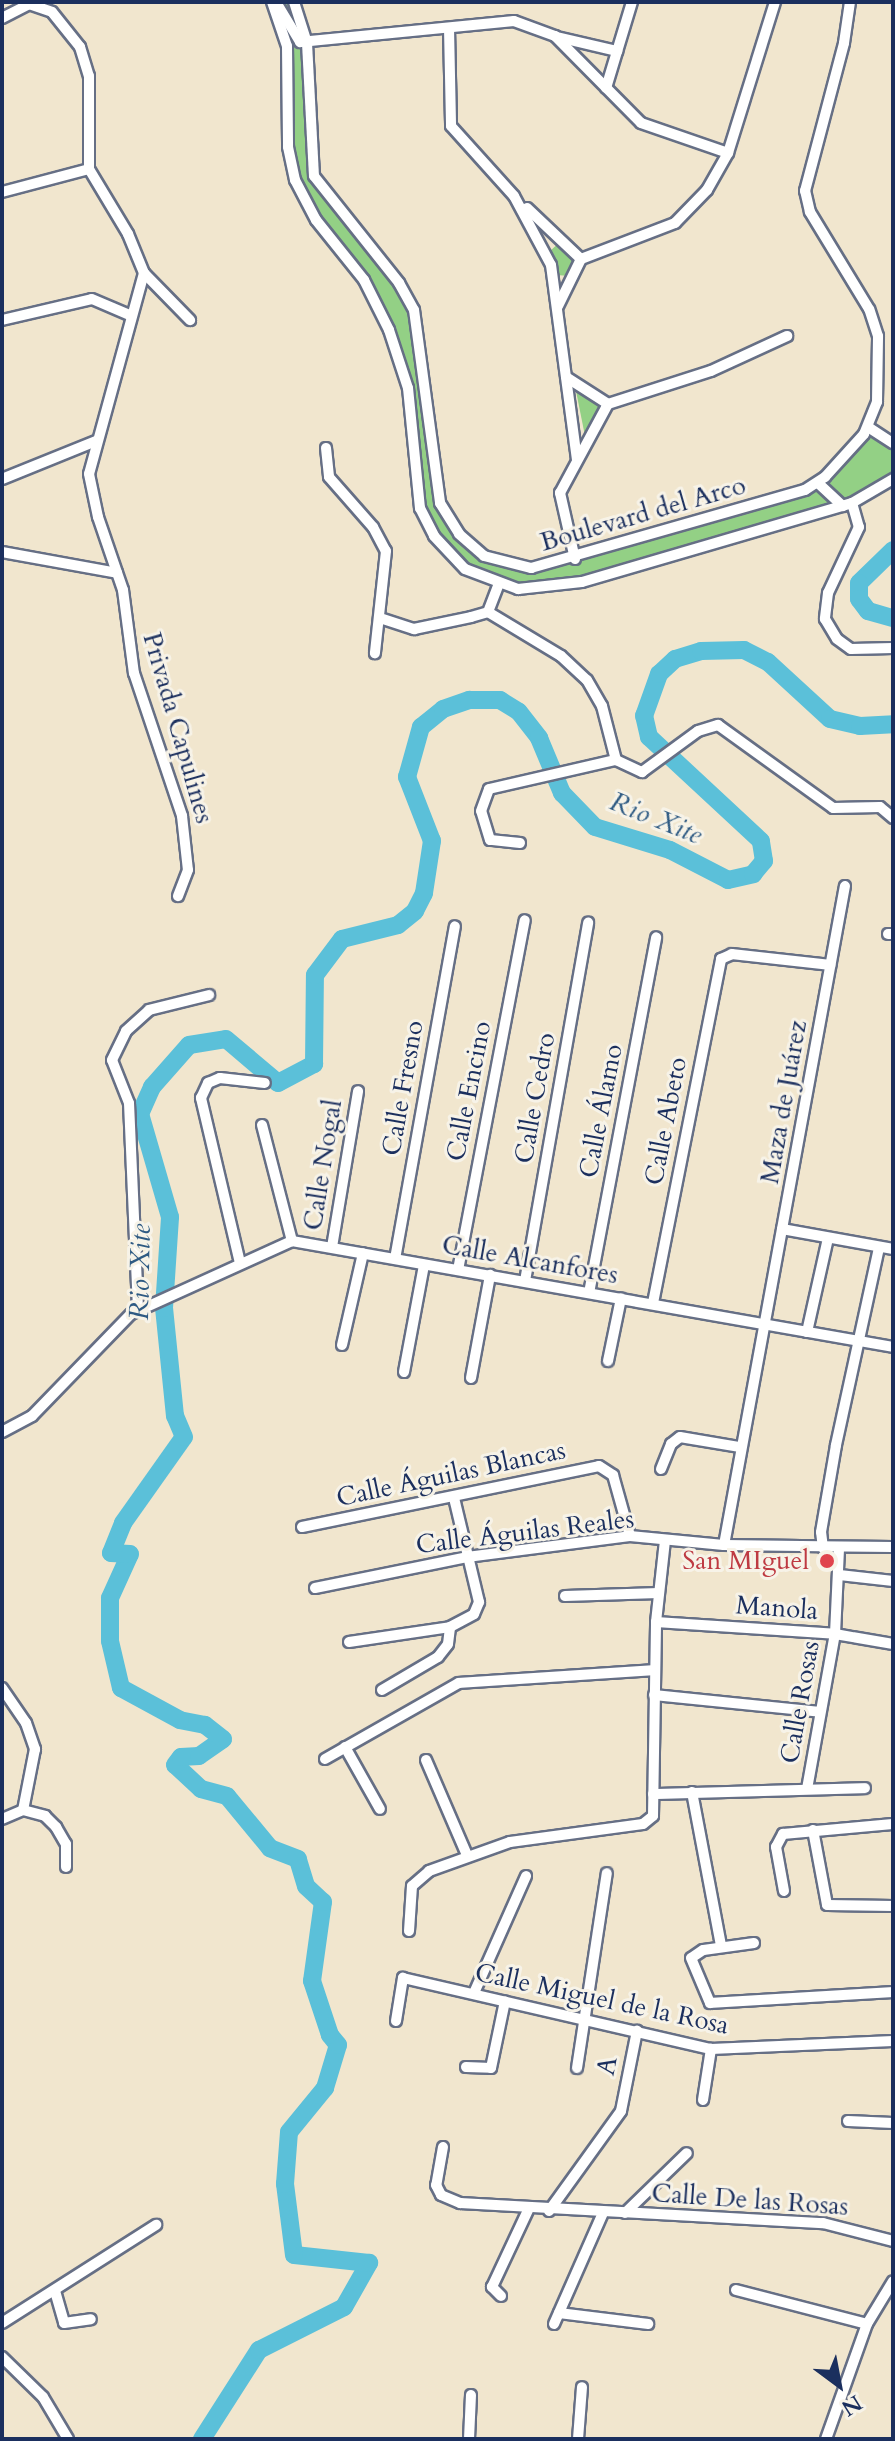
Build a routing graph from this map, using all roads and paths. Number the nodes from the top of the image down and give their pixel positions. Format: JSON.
{"nodes":[{"id":1,"x":274,"y":2,"type":"edge"},
{"id":2,"x":294,"y":2,"type":"edge"},
{"id":3,"x":632,"y":2,"type":"edge"},
{"id":4,"x":775,"y":2,"type":"edge"},
{"id":5,"x":850,"y":2,"type":"edge"},
{"id":6,"x":29,"y":3,"type":"edge"},
{"id":7,"x":2,"y":18,"type":"edge"},
{"id":8,"x":449,"y":28,"type":"junction"},
{"id":9,"x":555,"y":36,"type":"junction"},
{"id":10,"x":307,"y":43,"type":"junction"},
{"id":11,"x":617,"y":51,"type":"junction"},
{"id":12,"x":606,"y":88,"type":"junction"},
{"id":13,"x":728,"y":153,"type":"junction"},
{"id":14,"x":89,"y":169,"type":"junction"},
{"id":15,"x":2,"y":192,"type":"edge"},
{"id":16,"x":514,"y":196,"type":"junction"},
{"id":17,"x":581,"y":259,"type":"junction"},
{"id":18,"x":144,"y":273,"type":"junction"},
{"id":19,"x":557,"y":308,"type":"junction"},
{"id":20,"x":132,"y":316,"type":"junction"},
{"id":21,"x":2,"y":320,"type":"edge"},
{"id":22,"x":190,"y":320,"type":"dead end"},
{"id":23,"x":787,"y":336,"type":"dead end"},
{"id":24,"x":566,"y":377,"type":"junction"},
{"id":25,"x":608,"y":404,"type":"junction"},
{"id":26,"x":868,"y":427,"type":"junction"},
{"id":27,"x":96,"y":441,"type":"junction"},
{"id":28,"x":893,"y":443,"type":"edge"},
{"id":29,"x":326,"y":448,"type":"dead end"},
{"id":30,"x":577,"y":459,"type":"junction"},
{"id":31,"x":2,"y":479,"type":"edge"},
{"id":32,"x":893,"y":479,"type":"edge"},
{"id":33,"x":818,"y":483,"type":"junction"},
{"id":34,"x":848,"y":504,"type":"junction"},
{"id":35,"x":2,"y":552,"type":"edge"},
{"id":36,"x":575,"y":559,"type":"junction"},
{"id":37,"x":117,"y":573,"type":"junction"},
{"id":38,"x":498,"y":586,"type":"junction"},
{"id":39,"x":488,"y":612,"type":"junction"},
{"id":40,"x":383,"y":619,"type":"junction"},
{"id":41,"x":893,"y":648,"type":"edge"},
{"id":42,"x":375,"y":653,"type":"dead end"},
{"id":43,"x":616,"y":760,"type":"junction"},
{"id":44,"x":893,"y":818,"type":"edge"},
{"id":45,"x":520,"y":843,"type":"dead end"},
{"id":46,"x":845,"y":886,"type":"dead end"},
{"id":47,"x":178,"y":896,"type":"dead end"},
{"id":48,"x":525,"y":920,"type":"dead end"},
{"id":49,"x":588,"y":923,"type":"dead end"},
{"id":50,"x":455,"y":926,"type":"dead end"},
{"id":51,"x":656,"y":937,"type":"dead end"},
{"id":52,"x":830,"y":965,"type":"junction"},
{"id":53,"x":209,"y":995,"type":"dead end"},
{"id":54,"x":265,"y":1083,"type":"dead end"},
{"id":55,"x":358,"y":1091,"type":"dead end"},
{"id":56,"x":262,"y":1125,"type":"dead end"},
{"id":57,"x":782,"y":1229,"type":"junction"},
{"id":58,"x":828,"y":1238,"type":"junction"},
{"id":59,"x":292,"y":1241,"type":"junction"},
{"id":60,"x":332,"y":1247,"type":"junction"},
{"id":61,"x":879,"y":1248,"type":"junction"},
{"id":62,"x":893,"y":1249,"type":"edge"},
{"id":63,"x":363,"y":1253,"type":"junction"},
{"id":64,"x":395,"y":1259,"type":"junction"},
{"id":65,"x":240,"y":1263,"type":"junction"},
{"id":66,"x":424,"y":1265,"type":"junction"},
{"id":67,"x":458,"y":1270,"type":"junction"},
{"id":68,"x":490,"y":1275,"type":"junction"},
{"id":69,"x":525,"y":1281,"type":"junction"},
{"id":70,"x":589,"y":1293,"type":"junction"},
{"id":71,"x":621,"y":1298,"type":"junction"},
{"id":72,"x":653,"y":1303,"type":"junction"},
{"id":73,"x":138,"y":1309,"type":"junction"},
{"id":74,"x":761,"y":1324,"type":"junction"},
{"id":75,"x":807,"y":1332,"type":"junction"},
{"id":76,"x":859,"y":1341,"type":"junction"},
{"id":77,"x":342,"y":1345,"type":"dead end"},
{"id":78,"x":893,"y":1347,"type":"edge"},
{"id":79,"x":608,"y":1361,"type":"dead end"},
{"id":80,"x":404,"y":1372,"type":"dead end"},
{"id":81,"x":471,"y":1378,"type":"dead end"},
{"id":82,"x":2,"y":1432,"type":"edge"},
{"id":83,"x":740,"y":1447,"type":"junction"},
{"id":84,"x":661,"y":1469,"type":"dead end"},
{"id":85,"x":454,"y":1498,"type":"junction"},
{"id":86,"x":302,"y":1527,"type":"dead end"},
{"id":87,"x":630,"y":1536,"type":"junction"},
{"id":88,"x":665,"y":1540,"type":"junction"},
{"id":89,"x":724,"y":1545,"type":"junction"},
{"id":90,"x":893,"y":1547,"type":"edge"},
{"id":91,"x":823,"y":1548,"type":"junction"},
{"id":92,"x":839,"y":1548,"type":"junction"},
{"id":93,"x":467,"y":1557,"type":"junction"},
{"id":94,"x":840,"y":1575,"type":"junction"},
{"id":95,"x":893,"y":1581,"type":"edge"},
{"id":96,"x":315,"y":1588,"type":"dead end"},
{"id":97,"x":659,"y":1593,"type":"junction"},
{"id":98,"x":565,"y":1596,"type":"dead end"},
{"id":99,"x":656,"y":1622,"type":"junction"},
{"id":100,"x":450,"y":1627,"type":"junction"},
{"id":101,"x":835,"y":1634,"type":"junction"},
{"id":102,"x":349,"y":1642,"type":"dead end"},
{"id":103,"x":893,"y":1644,"type":"edge"},
{"id":104,"x":655,"y":1670,"type":"junction"},
{"id":105,"x":2,"y":1688,"type":"edge"},
{"id":106,"x":382,"y":1690,"type":"dead end"},
{"id":107,"x":654,"y":1695,"type":"junction"},
{"id":108,"x":820,"y":1712,"type":"junction"},
{"id":109,"x":345,"y":1747,"type":"junction"},
{"id":110,"x":325,"y":1759,"type":"dead end"},
{"id":111,"x":426,"y":1760,"type":"dead end"},
{"id":112,"x":865,"y":1788,"type":"dead end"},
{"id":113,"x":807,"y":1789,"type":"junction"},
{"id":114,"x":692,"y":1792,"type":"junction"},
{"id":115,"x":653,"y":1794,"type":"junction"},
{"id":116,"x":380,"y":1809,"type":"dead end"},
{"id":117,"x":23,"y":1810,"type":"junction"},
{"id":118,"x":2,"y":1819,"type":"edge"},
{"id":119,"x":893,"y":1824,"type":"edge"},
{"id":120,"x":813,"y":1830,"type":"junction"},
{"id":121,"x":467,"y":1855,"type":"junction"},
{"id":122,"x":66,"y":1867,"type":"dead end"},
{"id":123,"x":607,"y":1873,"type":"dead end"},
{"id":124,"x":526,"y":1876,"type":"dead end"},
{"id":125,"x":784,"y":1891,"type":"dead end"},
{"id":126,"x":893,"y":1906,"type":"edge"},
{"id":127,"x":409,"y":1931,"type":"dead end"},
{"id":128,"x":754,"y":1943,"type":"dead end"},
{"id":129,"x":721,"y":1946,"type":"junction"},
{"id":130,"x":893,"y":1992,"type":"edge"},
{"id":131,"x":474,"y":1993,"type":"junction"},
{"id":132,"x":505,"y":2001,"type":"junction"},
{"id":133,"x":585,"y":2019,"type":"junction"},
{"id":134,"x":396,"y":2021,"type":"dead end"},
{"id":135,"x":637,"y":2031,"type":"junction"},
{"id":136,"x":893,"y":2041,"type":"edge"},
{"id":137,"x":711,"y":2049,"type":"junction"},
{"id":138,"x":466,"y":2067,"type":"dead end"},
{"id":139,"x":577,"y":2068,"type":"dead end"},
{"id":140,"x":703,"y":2100,"type":"dead end"},
{"id":141,"x":848,"y":2121,"type":"dead end"},
{"id":142,"x":893,"y":2123,"type":"edge"},
{"id":143,"x":443,"y":2147,"type":"dead end"},
{"id":144,"x":687,"y":2153,"type":"dead end"},
{"id":145,"x":528,"y":2210,"type":"junction"},
{"id":146,"x":549,"y":2211,"type":"junction"},
{"id":147,"x":603,"y":2213,"type":"junction"},
{"id":148,"x":625,"y":2213,"type":"junction"},
{"id":149,"x":156,"y":2225,"type":"dead end"},
{"id":150,"x":893,"y":2241,"type":"edge"},
{"id":151,"x":893,"y":2282,"type":"edge"},
{"id":152,"x":736,"y":2290,"type":"dead end"},
{"id":153,"x":55,"y":2291,"type":"junction"},
{"id":154,"x":501,"y":2296,"type":"dead end"},
{"id":155,"x":559,"y":2313,"type":"junction"},
{"id":156,"x":91,"y":2319,"type":"dead end"},
{"id":157,"x":2,"y":2323,"type":"edge"},
{"id":158,"x":554,"y":2324,"type":"dead end"},
{"id":159,"x":648,"y":2324,"type":"dead end"},
{"id":160,"x":867,"y":2324,"type":"junction"},
{"id":161,"x":2,"y":2357,"type":"edge"},
{"id":162,"x":582,"y":2387,"type":"dead end"},
{"id":163,"x":471,"y":2395,"type":"dead end"},
{"id":164,"x":68,"y":2439,"type":"edge"},
{"id":165,"x":469,"y":2439,"type":"edge"},
{"id":166,"x":578,"y":2439,"type":"edge"},
{"id":167,"x":826,"y":2439,"type":"edge"}],
"edges":[{"from":1,"to":10,"type":"street"},
{"from":1,"to":38,"type":"street","name":"Boulevard del Arco"},
{"from":2,"to":10,"type":"street","name":"Boulevard del Arco"},
{"from":3,"to":11,"type":"street"},
{"from":4,"to":13,"type":"street"},
{"from":5,"to":26,"type":"street"},
{"from":6,"to":7,"type":"street"},
{"from":6,"to":14,"type":"street"},
{"from":8,"to":9,"type":"street"},
{"from":8,"to":10,"type":"street"},
{"from":8,"to":16,"type":"street"},
{"from":9,"to":11,"type":"street"},
{"from":9,"to":12,"type":"street"},
{"from":10,"to":36,"type":"street","name":"Boulevard del Arco"},
{"from":11,"to":12,"type":"street"},
{"from":12,"to":13,"type":"street"},
{"from":13,"to":17,"type":"street"},
{"from":14,"to":15,"type":"street"},
{"from":14,"to":18,"type":"street"},
{"from":16,"to":17,"type":"street"},
{"from":16,"to":19,"type":"street"},
{"from":17,"to":19,"type":"street"},
{"from":18,"to":20,"type":"street","name":"Privada Capulines"},
{"from":18,"to":22,"type":"street"},
{"from":19,"to":24,"type":"street"},
{"from":20,"to":21,"type":"street"},
{"from":20,"to":27,"type":"street","name":"Privada Capulines"},
{"from":23,"to":25,"type":"street"},
{"from":24,"to":25,"type":"street"},
{"from":24,"to":30,"type":"street"},
{"from":25,"to":30,"type":"street"},
{"from":26,"to":28,"type":"street"},
{"from":26,"to":33,"type":"street"},
{"from":27,"to":31,"type":"street"},
{"from":27,"to":37,"type":"street","name":"Privada Capulines"},
{"from":29,"to":40,"type":"street"},
{"from":30,"to":36,"type":"street"},
{"from":32,"to":34,"type":"street","name":"Boulevard del Arco"},
{"from":33,"to":34,"type":"street"},
{"from":33,"to":36,"type":"street","name":"Boulevard del Arco"},
{"from":34,"to":38,"type":"street","name":"Boulevard del Arco"},
{"from":34,"to":41,"type":"street"},
{"from":35,"to":37,"type":"street"},
{"from":37,"to":47,"type":"street","name":"Privada Capulines"},
{"from":38,"to":39,"type":"street"},
{"from":39,"to":40,"type":"street"},
{"from":39,"to":43,"type":"street"},
{"from":40,"to":42,"type":"street"},
{"from":43,"to":44,"type":"street"},
{"from":43,"to":45,"type":"street"},
{"from":46,"to":52,"type":"street","name":"Maza de Juárez"},
{"from":48,"to":67,"type":"street","name":"Calle Encino"},
{"from":49,"to":69,"type":"street","name":"Calle Cedro"},
{"from":50,"to":64,"type":"street","name":"Calle Fresno"},
{"from":51,"to":70,"type":"street","name":"Calle Álamo"},
{"from":52,"to":57,"type":"street","name":"Maza de Juárez"},
{"from":52,"to":72,"type":"street","name":"Calle Abeto"},
{"from":53,"to":73,"type":"street"},
{"from":54,"to":65,"type":"street"},
{"from":55,"to":60,"type":"street","name":"Calle Nogal"},
{"from":56,"to":59,"type":"street"},
{"from":57,"to":58,"type":"street"},
{"from":57,"to":74,"type":"street","name":"Maza de Juárez"},
{"from":58,"to":61,"type":"street"},
{"from":58,"to":75,"type":"street"},
{"from":59,"to":60,"type":"street","name":"Calle Alcanfores"},
{"from":59,"to":65,"type":"street"},
{"from":60,"to":63,"type":"street","name":"Calle Alcanfores"},
{"from":61,"to":62,"type":"street"},
{"from":61,"to":76,"type":"street"},
{"from":63,"to":64,"type":"street","name":"Calle Alcanfores"},
{"from":63,"to":77,"type":"street"},
{"from":64,"to":66,"type":"street","name":"Calle Alcanfores"},
{"from":65,"to":73,"type":"street"},
{"from":66,"to":67,"type":"street","name":"Calle Alcanfores"},
{"from":66,"to":80,"type":"street"},
{"from":67,"to":68,"type":"street","name":"Calle Alcanfores"},
{"from":68,"to":69,"type":"street","name":"Calle Alcanfores"},
{"from":68,"to":81,"type":"street"},
{"from":69,"to":70,"type":"street","name":"Calle Alcanfores"},
{"from":70,"to":71,"type":"street","name":"Calle Alcanfores"},
{"from":71,"to":72,"type":"street","name":"Calle Alcanfores"},
{"from":71,"to":79,"type":"street"},
{"from":72,"to":74,"type":"street","name":"Calle Alcanfores"},
{"from":73,"to":82,"type":"street"},
{"from":74,"to":75,"type":"street","name":"Calle Alcanfores"},
{"from":74,"to":83,"type":"street","name":"Maza de Juárez"},
{"from":75,"to":76,"type":"street","name":"Calle Alcanfores"},
{"from":76,"to":78,"type":"street","name":"Calle Alcanfores"},
{"from":76,"to":91,"type":"street"},
{"from":83,"to":84,"type":"street"},
{"from":83,"to":89,"type":"street","name":"Maza de Juárez"},
{"from":85,"to":86,"type":"street","name":"Calle Águilas Blancas"},
{"from":85,"to":87,"type":"street","name":"Calle Águilas Blancas"},
{"from":85,"to":93,"type":"street"},
{"from":87,"to":88,"type":"street","name":"Calle Águilas Reales"},
{"from":87,"to":93,"type":"street","name":"Calle Águilas Reales"},
{"from":88,"to":89,"type":"street","name":"Calle Águilas Reales"},
{"from":88,"to":97,"type":"street"},
{"from":89,"to":91,"type":"street","name":"Calle Águilas Reales"},
{"from":90,"to":92,"type":"street","name":"Calle Águilas Reales"},
{"from":91,"to":92,"type":"street","name":"Calle Águilas Reales"},
{"from":92,"to":94,"type":"street","name":"Calle Rosas"},
{"from":93,"to":96,"type":"street","name":"Calle Águilas Reales"},
{"from":93,"to":100,"type":"street"},
{"from":94,"to":95,"type":"street"},
{"from":94,"to":101,"type":"street","name":"Calle Rosas"},
{"from":97,"to":98,"type":"street"},
{"from":97,"to":99,"type":"street"},
{"from":99,"to":101,"type":"street","name":"Manola"},
{"from":99,"to":104,"type":"street"},
{"from":100,"to":102,"type":"street"},
{"from":100,"to":106,"type":"street"},
{"from":101,"to":103,"type":"street","name":"Manola"},
{"from":101,"to":108,"type":"street","name":"Calle Rosas"},
{"from":104,"to":107,"type":"street"},
{"from":104,"to":109,"type":"street"},
{"from":105,"to":117,"type":"street"},
{"from":107,"to":108,"type":"street"},
{"from":107,"to":115,"type":"street"},
{"from":108,"to":113,"type":"street","name":"Calle Rosas"},
{"from":109,"to":110,"type":"street"},
{"from":109,"to":116,"type":"street"},
{"from":111,"to":121,"type":"street"},
{"from":112,"to":113,"type":"street"},
{"from":113,"to":114,"type":"street"},
{"from":114,"to":115,"type":"street"},
{"from":114,"to":129,"type":"street"},
{"from":115,"to":121,"type":"street"},
{"from":117,"to":118,"type":"street"},
{"from":117,"to":122,"type":"street"},
{"from":119,"to":120,"type":"street"},
{"from":120,"to":125,"type":"street"},
{"from":120,"to":126,"type":"street"},
{"from":121,"to":127,"type":"street"},
{"from":123,"to":133,"type":"street"},
{"from":124,"to":131,"type":"street"},
{"from":128,"to":129,"type":"street"},
{"from":129,"to":130,"type":"street"},
{"from":131,"to":132,"type":"street","name":"Calle Miguel de la Rosa"},
{"from":131,"to":134,"type":"street","name":"Calle Miguel de la Rosa"},
{"from":132,"to":133,"type":"street","name":"Calle Miguel de la Rosa"},
{"from":132,"to":138,"type":"street"},
{"from":133,"to":135,"type":"street","name":"Calle Miguel de la Rosa"},
{"from":133,"to":139,"type":"street"},
{"from":135,"to":137,"type":"street","name":"Calle Miguel de la Rosa"},
{"from":135,"to":146,"type":"street","name":"A"},
{"from":136,"to":137,"type":"street","name":"Calle Miguel de la Rosa"},
{"from":137,"to":140,"type":"street"},
{"from":141,"to":142,"type":"street"},
{"from":143,"to":145,"type":"street","name":"Calle De las Rosas"},
{"from":144,"to":148,"type":"street"},
{"from":145,"to":146,"type":"street","name":"Calle De las Rosas"},
{"from":145,"to":154,"type":"street"},
{"from":146,"to":147,"type":"street","name":"Calle De las Rosas"},
{"from":147,"to":148,"type":"street","name":"Calle De las Rosas"},
{"from":147,"to":155,"type":"street"},
{"from":148,"to":150,"type":"street","name":"Calle De las Rosas"},
{"from":149,"to":153,"type":"street"},
{"from":151,"to":160,"type":"street"},
{"from":152,"to":160,"type":"street"},
{"from":153,"to":156,"type":"street"},
{"from":153,"to":157,"type":"street"},
{"from":155,"to":158,"type":"street"},
{"from":155,"to":159,"type":"street"},
{"from":160,"to":167,"type":"street"},
{"from":161,"to":164,"type":"street"},
{"from":162,"to":166,"type":"street"},
{"from":163,"to":165,"type":"street"}]}
